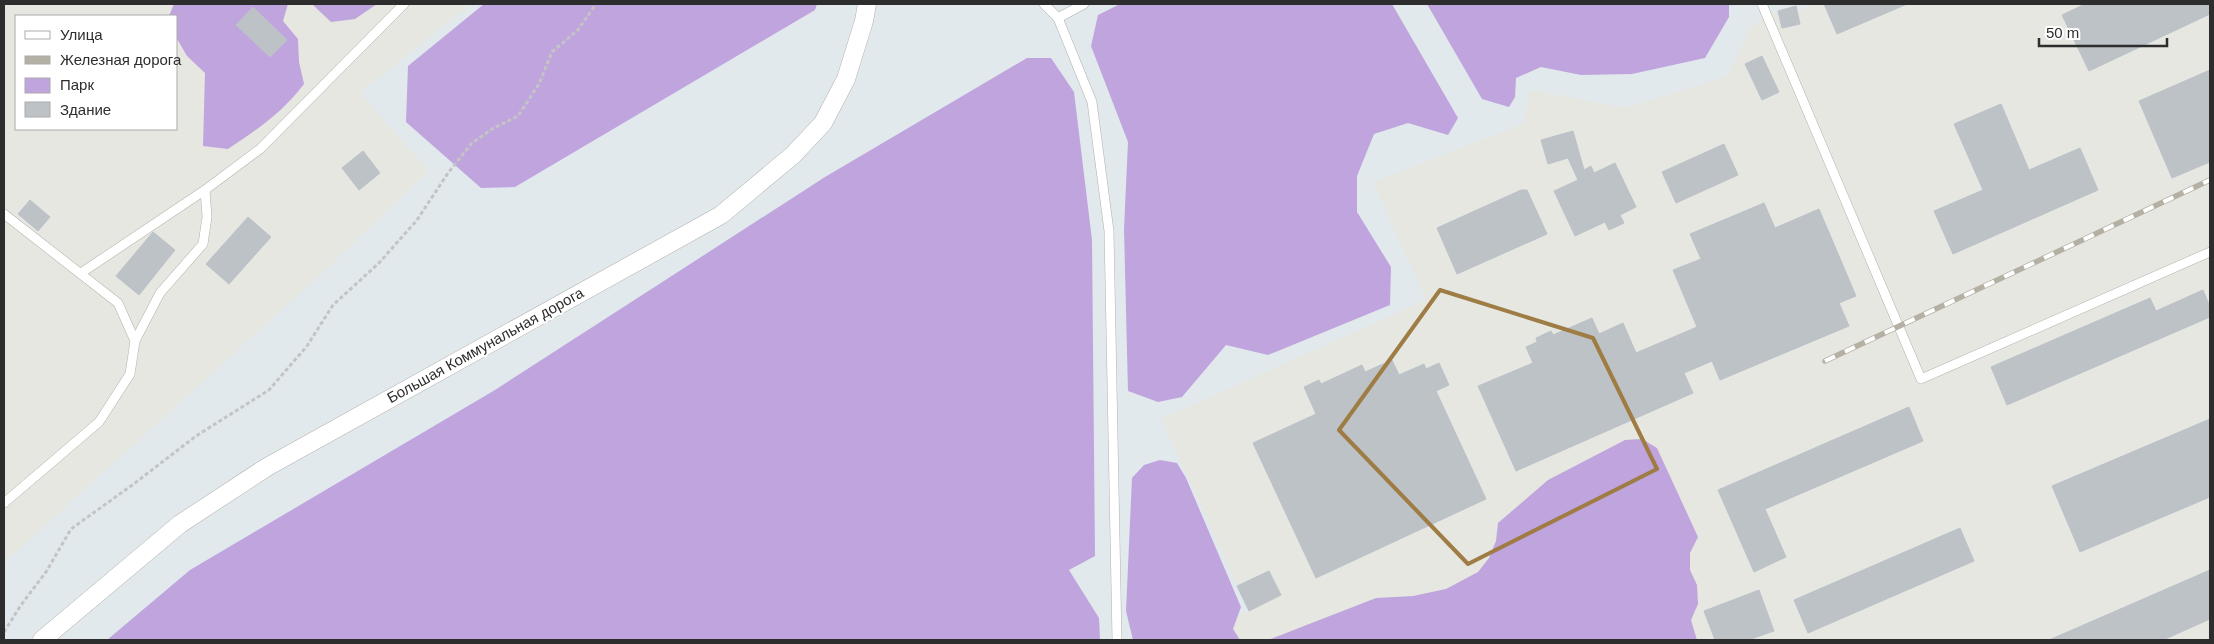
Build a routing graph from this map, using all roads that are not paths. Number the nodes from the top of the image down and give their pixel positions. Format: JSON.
{"nodes":[{"id":1,"x":404,"y":4,"type":"edge"},
{"id":2,"x":867,"y":4,"type":"edge"},
{"id":3,"x":1044,"y":4,"type":"edge"},
{"id":4,"x":1084,"y":4,"type":"edge"},
{"id":5,"x":1762,"y":4,"type":"edge"},
{"id":6,"x":1058,"y":18,"type":"junction"},
{"id":7,"x":205,"y":190,"type":"junction"},
{"id":8,"x":4,"y":214,"type":"edge"},
{"id":9,"x":2210,"y":252,"type":"edge"},
{"id":10,"x":80,"y":273,"type":"junction"},
{"id":11,"x":135,"y":341,"type":"junction"},
{"id":12,"x":4,"y":503,"type":"edge"},
{"id":13,"x":42,"y":640,"type":"edge"},
{"id":14,"x":1116,"y":640,"type":"edge"}],
"edges":[{"from":1,"to":7,"type":"lane"},
{"from":2,"to":13,"type":"street","name":"Большая Коммунальная дорога"},
{"from":3,"to":6,"type":"lane"},
{"from":4,"to":6,"type":"lane"},
{"from":5,"to":9,"type":"lane"},
{"from":6,"to":14,"type":"lane"},
{"from":7,"to":10,"type":"lane"},
{"from":7,"to":11,"type":"lane"},
{"from":8,"to":10,"type":"lane"},
{"from":10,"to":11,"type":"lane"},
{"from":11,"to":12,"type":"lane"}]}
